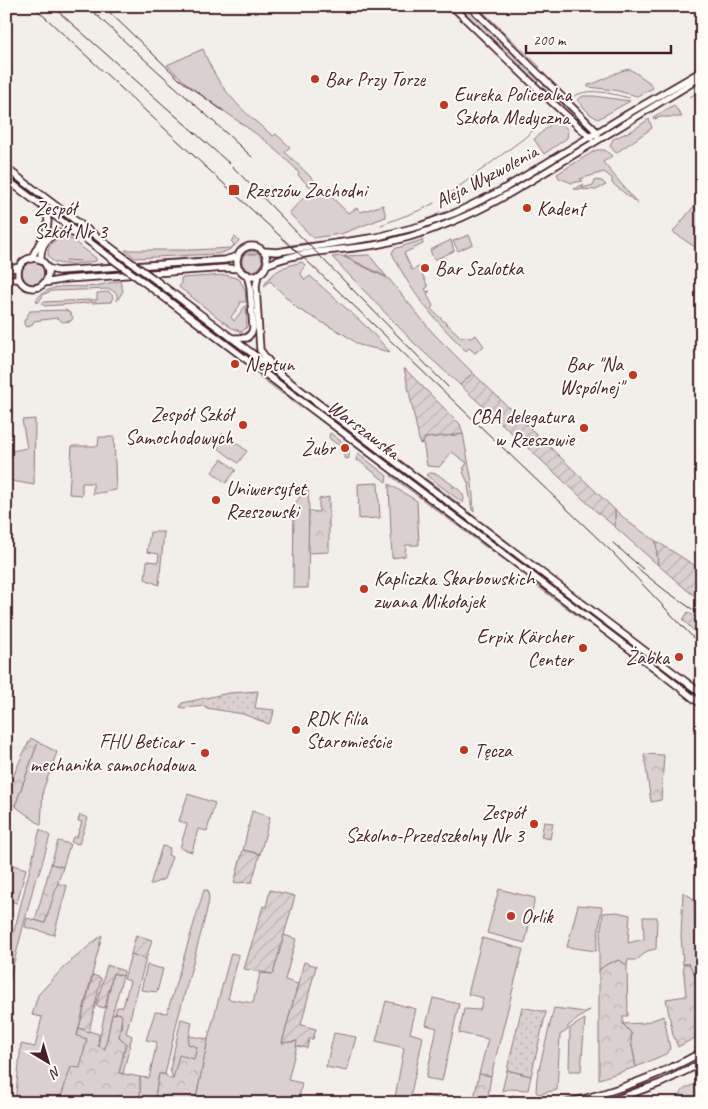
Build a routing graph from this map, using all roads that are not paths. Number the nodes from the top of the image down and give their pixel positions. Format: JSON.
{"nodes":[{"id":1,"x":452,"y":6,"type":"edge"},
{"id":2,"x":470,"y":6,"type":"edge"},
{"id":3,"x":702,"y":71,"type":"edge"},
{"id":4,"x":543,"y":77,"type":"junction"},
{"id":5,"x":702,"y":77,"type":"edge"},
{"id":6,"x":534,"y":85,"type":"junction"},
{"id":7,"x":597,"y":132,"type":"junction"},
{"id":8,"x":589,"y":137,"type":"junction"},
{"id":9,"x":598,"y":140,"type":"junction"},
{"id":10,"x":6,"y":168,"type":"edge"},
{"id":11,"x":6,"y":179,"type":"edge"},
{"id":12,"x":46,"y":209,"type":"junction"},
{"id":13,"x":82,"y":236,"type":"junction"},
{"id":14,"x":264,"y":251,"type":"junction"},
{"id":15,"x":238,"y":256,"type":"junction"},
{"id":16,"x":31,"y":259,"type":"junction"},
{"id":17,"x":41,"y":262,"type":"junction"},
{"id":18,"x":266,"y":265,"type":"junction"},
{"id":19,"x":19,"y":267,"type":"junction"},
{"id":20,"x":47,"y":268,"type":"junction"},
{"id":21,"x":240,"y":269,"type":"junction"},
{"id":22,"x":6,"y":270,"type":"edge"},
{"id":23,"x":247,"y":274,"type":"junction"},
{"id":24,"x":258,"y":274,"type":"junction"},
{"id":25,"x":6,"y":279,"type":"edge"},
{"id":26,"x":19,"y":279,"type":"junction"},
{"id":27,"x":44,"y":283,"type":"junction"},
{"id":28,"x":230,"y":337,"type":"junction"},
{"id":29,"x":280,"y":375,"type":"junction"},
{"id":30,"x":419,"y":480,"type":"junction"},
{"id":31,"x":419,"y":490,"type":"junction"},
{"id":32,"x":462,"y":512,"type":"junction"},
{"id":33,"x":450,"y":514,"type":"junction"},
{"id":34,"x":702,"y":694,"type":"edge"},
{"id":35,"x":702,"y":706,"type":"edge"},
{"id":36,"x":702,"y":1052,"type":"edge"},
{"id":37,"x":702,"y":1063,"type":"edge"},
{"id":38,"x":567,"y":1103,"type":"edge"},
{"id":39,"x":606,"y":1103,"type":"edge"}],
"edges":[{"from":1,"to":6,"type":"main road"},
{"from":2,"to":4,"type":"main road"},
{"from":3,"to":7,"type":"main road","name":"Aleja Wyzwolenia"},
{"from":4,"to":6,"type":"main road"},
{"from":4,"to":7,"type":"main road"},
{"from":5,"to":9,"type":"main road","name":"Aleja Wyzwolenia"},
{"from":6,"to":8,"type":"main road"},
{"from":7,"to":8,"type":"main road","name":"Aleja Wyzwolenia"},
{"from":7,"to":9,"type":"main road"},
{"from":8,"to":9,"type":"main road"},
{"from":8,"to":14,"type":"main road","name":"Aleja Wyzwolenia"},
{"from":9,"to":18,"type":"main road","name":"Aleja Wyzwolenia"},
{"from":10,"to":28,"type":"main road","name":"Warszawska","bridge":true},
{"from":11,"to":12,"type":"main road","name":"Warszawska"},
{"from":12,"to":13,"type":"main road","name":"Warszawska"},
{"from":12,"to":16,"type":"main road"},
{"from":13,"to":17,"type":"main road"},
{"from":13,"to":31,"type":"main road","name":"Warszawska","bridge":true},
{"from":14,"to":15,"type":"main road"},
{"from":14,"to":18,"type":"main road"},
{"from":15,"to":20,"type":"main road"},
{"from":15,"to":21,"type":"main road"},
{"from":16,"to":17,"type":"main road"},
{"from":16,"to":19,"type":"main road"},
{"from":17,"to":20,"type":"main road"},
{"from":18,"to":24,"type":"main road"},
{"from":19,"to":22,"type":"main road"},
{"from":19,"to":26,"type":"main road"},
{"from":20,"to":27,"type":"main road"},
{"from":21,"to":23,"type":"main road"},
{"from":21,"to":27,"type":"main road"},
{"from":23,"to":24,"type":"main road"},
{"from":23,"to":28,"type":"main road"},
{"from":24,"to":29,"type":"main road"},
{"from":25,"to":26,"type":"main road"},
{"from":26,"to":27,"type":"main road"},
{"from":28,"to":29,"type":"main road","name":"Warszawska"},
{"from":29,"to":30,"type":"main road","name":"Warszawska"},
{"from":30,"to":31,"type":"main road"},
{"from":30,"to":32,"type":"main road","name":"Warszawska"},
{"from":31,"to":33,"type":"main road","name":"Warszawska"},
{"from":32,"to":33,"type":"main road"},
{"from":32,"to":34,"type":"main road","name":"Warszawska"},
{"from":33,"to":35,"type":"main road","name":"Warszawska"},
{"from":36,"to":38,"type":"main road"},
{"from":37,"to":39,"type":"main road"}]}
